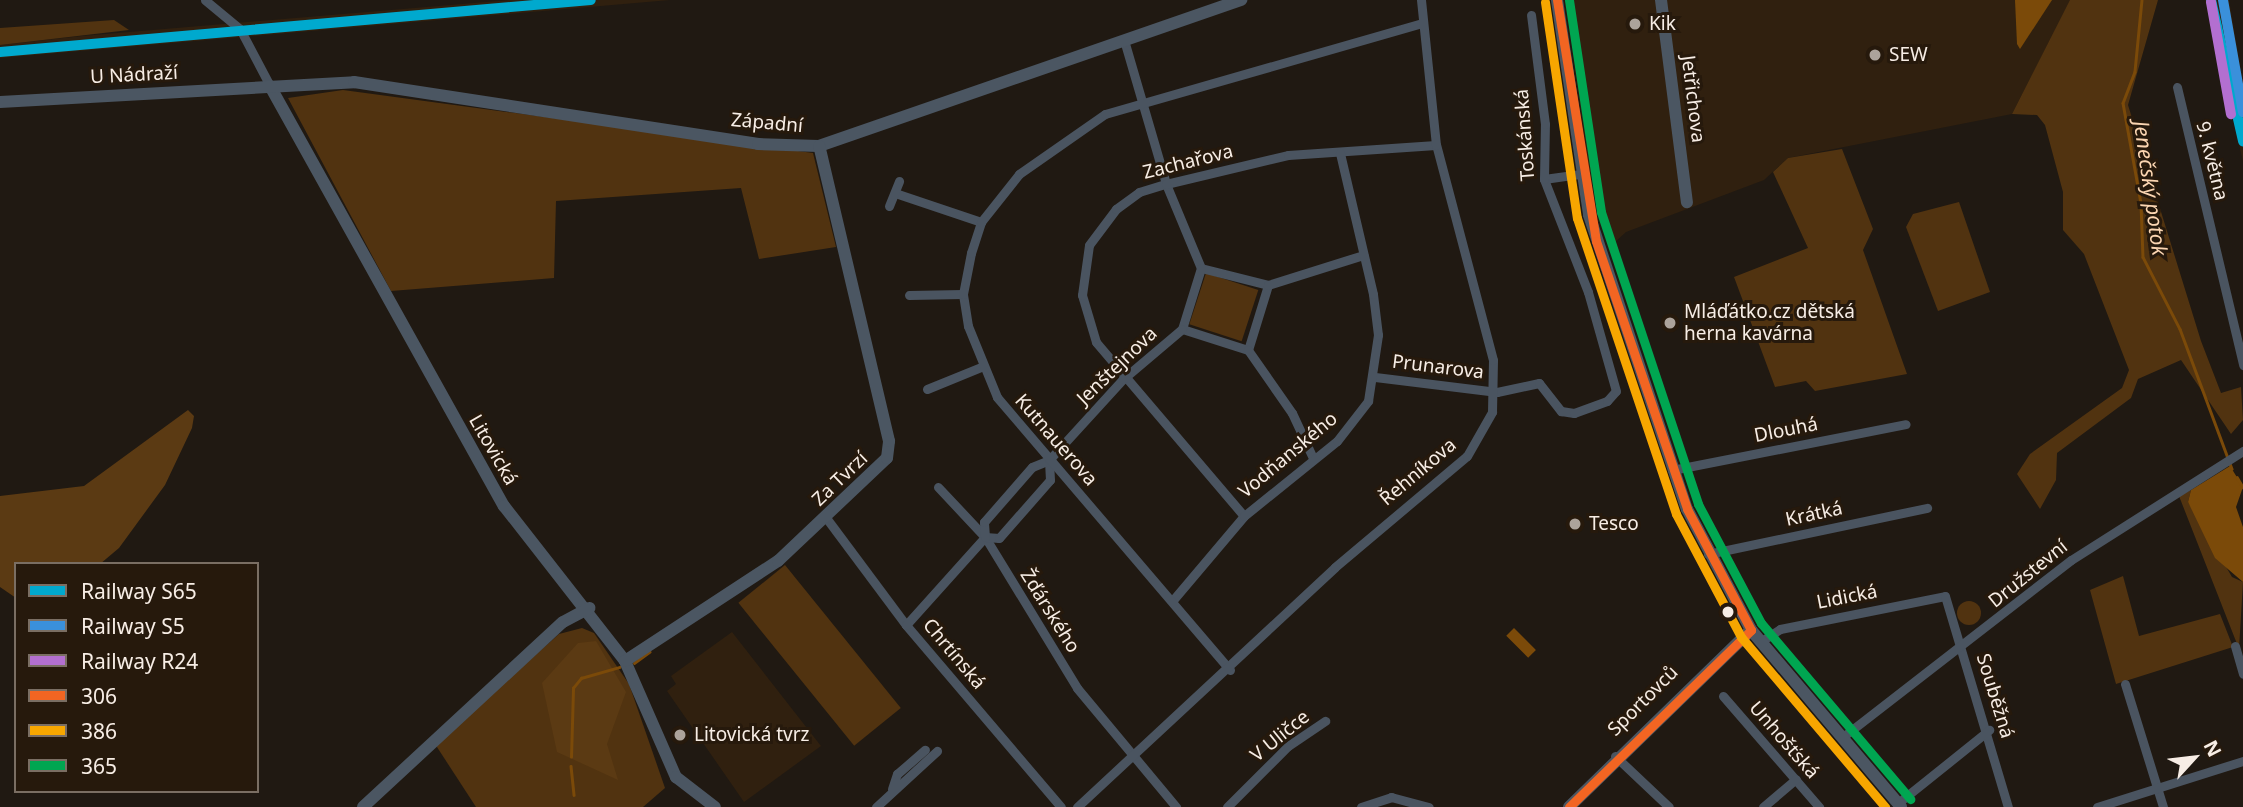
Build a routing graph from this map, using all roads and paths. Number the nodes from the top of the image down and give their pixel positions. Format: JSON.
{"nodes":[{"id":1,"x":205,"y":0,"type":"edge"},
{"id":2,"x":1241,"y":0,"type":"edge"},
{"id":3,"x":1420,"y":0,"type":"edge"},
{"id":4,"x":1558,"y":0,"type":"edge"},
{"id":5,"x":1665,"y":1,"type":"edge"},
{"id":6,"x":1531,"y":15,"type":"dead end"},
{"id":7,"x":1422,"y":23,"type":"junction"},
{"id":8,"x":1124,"y":40,"type":"junction"},
{"id":9,"x":270,"y":86,"type":"junction"},
{"id":10,"x":2177,"y":87,"type":"dead end"},
{"id":11,"x":1144,"y":101,"type":"junction"},
{"id":12,"x":0,"y":102,"type":"edge"},
{"id":13,"x":1436,"y":145,"type":"junction"},
{"id":14,"x":819,"y":146,"type":"junction"},
{"id":15,"x":1340,"y":153,"type":"junction"},
{"id":16,"x":1581,"y":174,"type":"junction"},
{"id":17,"x":1544,"y":179,"type":"junction"},
{"id":18,"x":900,"y":181,"type":"dead end"},
{"id":19,"x":1166,"y":184,"type":"junction"},
{"id":20,"x":895,"y":193,"type":"junction"},
{"id":21,"x":1687,"y":202,"type":"dead end"},
{"id":22,"x":889,"y":206,"type":"dead end"},
{"id":23,"x":981,"y":222,"type":"junction"},
{"id":24,"x":1363,"y":255,"type":"junction"},
{"id":25,"x":1201,"y":268,"type":"junction"},
{"id":26,"x":1268,"y":285,"type":"junction"},
{"id":27,"x":963,"y":294,"type":"junction"},
{"id":28,"x":909,"y":295,"type":"dead end"},
{"id":29,"x":1182,"y":329,"type":"junction"},
{"id":30,"x":1248,"y":350,"type":"junction"},
{"id":31,"x":2243,"y":365,"type":"edge"},
{"id":32,"x":981,"y":367,"type":"junction"},
{"id":33,"x":1376,"y":377,"type":"junction"},
{"id":34,"x":1123,"y":379,"type":"junction"},
{"id":35,"x":927,"y":389,"type":"dead end"},
{"id":36,"x":1497,"y":392,"type":"junction"},
{"id":37,"x":1906,"y":424,"type":"dead end"},
{"id":38,"x":2243,"y":451,"type":"edge"},
{"id":39,"x":1313,"y":458,"type":"junction"},
{"id":40,"x":1049,"y":460,"type":"junction"},
{"id":41,"x":1672,"y":470,"type":"junction"},
{"id":42,"x":938,"y":487,"type":"dead end"},
{"id":43,"x":1927,"y":508,"type":"dead end"},
{"id":44,"x":1244,"y":516,"type":"junction"},
{"id":45,"x":827,"y":519,"type":"junction"},
{"id":46,"x":985,"y":537,"type":"junction"},
{"id":47,"x":1707,"y":554,"type":"junction"},
{"id":48,"x":1945,"y":596,"type":"joint"},
{"id":49,"x":1173,"y":600,"type":"junction"},
{"id":50,"x":589,"y":608,"type":"junction"},
{"id":51,"x":906,"y":625,"type":"junction"},
{"id":52,"x":1751,"y":630,"type":"junction"},
{"id":53,"x":1760,"y":642,"type":"junction"},
{"id":54,"x":2235,"y":646,"type":"dead end"},
{"id":55,"x":1963,"y":647,"type":"junction"},
{"id":56,"x":625,"y":661,"type":"junction"},
{"id":57,"x":1230,"y":670,"type":"junction"},
{"id":58,"x":2243,"y":674,"type":"edge"},
{"id":59,"x":2125,"y":684,"type":"dead end"},
{"id":60,"x":1723,"y":696,"type":"dead end"},
{"id":61,"x":1325,"y":721,"type":"dead end"},
{"id":62,"x":1989,"y":730,"type":"junction"},
{"id":63,"x":1844,"y":736,"type":"junction"},
{"id":64,"x":925,"y":750,"type":"dead end"},
{"id":65,"x":937,"y":751,"type":"dead end"},
{"id":66,"x":1615,"y":756,"type":"junction"},
{"id":67,"x":1128,"y":757,"type":"junction"},
{"id":68,"x":2243,"y":761,"type":"edge"},
{"id":69,"x":1796,"y":779,"type":"junction"},
{"id":70,"x":2157,"y":788,"type":"junction"},
{"id":71,"x":892,"y":791,"type":"junction"},
{"id":72,"x":1899,"y":805,"type":"edge"},
{"id":73,"x":363,"y":807,"type":"edge"},
{"id":74,"x":715,"y":807,"type":"edge"},
{"id":75,"x":876,"y":807,"type":"edge"},
{"id":76,"x":1061,"y":807,"type":"edge"},
{"id":77,"x":1077,"y":807,"type":"edge"},
{"id":78,"x":1176,"y":807,"type":"edge"},
{"id":79,"x":1227,"y":807,"type":"edge"},
{"id":80,"x":1362,"y":807,"type":"edge"},
{"id":81,"x":1429,"y":807,"type":"edge"},
{"id":82,"x":1569,"y":807,"type":"edge"},
{"id":83,"x":1669,"y":807,"type":"edge"},
{"id":84,"x":1763,"y":807,"type":"edge"},
{"id":85,"x":1819,"y":807,"type":"edge"},
{"id":86,"x":2008,"y":807,"type":"edge"},
{"id":87,"x":2097,"y":807,"type":"edge"},
{"id":88,"x":2163,"y":807,"type":"edge"}],
"edges":[{"from":1,"to":9,"type":"street"},
{"from":2,"to":8,"type":"street","name":"Západní"},
{"from":3,"to":7,"type":"street"},
{"from":4,"to":16,"type":"street"},
{"from":5,"to":21,"type":"street","name":"Jetřichova"},
{"from":6,"to":17,"type":"street","name":"Toskánská"},
{"from":7,"to":11,"type":"street","name":"Kutnauerova"},
{"from":7,"to":13,"type":"street"},
{"from":8,"to":11,"type":"street"},
{"from":8,"to":14,"type":"street","name":"Západní"},
{"from":9,"to":12,"type":"street","name":"U Nádraží"},
{"from":9,"to":14,"type":"street","name":"Západní"},
{"from":9,"to":50,"type":"street","name":"Litovická"},
{"from":10,"to":31,"type":"street","name":"9. května"},
{"from":11,"to":19,"type":"street"},
{"from":11,"to":23,"type":"street","name":"Kutnauerova"},
{"from":13,"to":15,"type":"street","name":"Zachařova"},
{"from":13,"to":36,"type":"street"},
{"from":14,"to":45,"type":"street","name":"Za Tvrzí"},
{"from":15,"to":19,"type":"street","name":"Zachařova"},
{"from":15,"to":24,"type":"street","name":"Vodňanského"},
{"from":16,"to":17,"type":"street"},
{"from":16,"to":41,"type":"street"},
{"from":17,"to":36,"type":"street","name":"Toskánská"},
{"from":18,"to":20,"type":"street"},
{"from":19,"to":25,"type":"street"},
{"from":19,"to":34,"type":"street","name":"Zachařova"},
{"from":20,"to":22,"type":"street"},
{"from":20,"to":23,"type":"street"},
{"from":23,"to":27,"type":"street","name":"Kutnauerova"},
{"from":24,"to":26,"type":"street"},
{"from":24,"to":33,"type":"street","name":"Vodňanského"},
{"from":25,"to":26,"type":"street"},
{"from":25,"to":29,"type":"street"},
{"from":26,"to":30,"type":"street"},
{"from":27,"to":28,"type":"street"},
{"from":27,"to":32,"type":"street","name":"Kutnauerova"},
{"from":29,"to":30,"type":"street"},
{"from":29,"to":34,"type":"street","name":"Jenštejnova"},
{"from":30,"to":39,"type":"street"},
{"from":32,"to":35,"type":"street"},
{"from":32,"to":40,"type":"street","name":"Kutnauerova"},
{"from":33,"to":36,"type":"street","name":"Prunarova"},
{"from":33,"to":39,"type":"street","name":"Vodňanského"},
{"from":34,"to":40,"type":"street","name":"Jenštejnova"},
{"from":34,"to":44,"type":"street","name":"Zachařova"},
{"from":36,"to":57,"type":"street","name":"Řehníkova"},
{"from":37,"to":41,"type":"street","name":"Dlouhá"},
{"from":38,"to":55,"type":"street","name":"Družstevní"},
{"from":39,"to":44,"type":"street","name":"Vodňanského"},
{"from":40,"to":46,"type":"street","name":"Jenštejnova"},
{"from":40,"to":46,"type":"street","name":"Jenštejnova"},
{"from":40,"to":49,"type":"street","name":"Kutnauerova"},
{"from":41,"to":47,"type":"street"},
{"from":42,"to":46,"type":"street","name":"Žďárského"},
{"from":43,"to":47,"type":"street","name":"Krátká"},
{"from":44,"to":49,"type":"street","name":"Vodňanského"},
{"from":45,"to":51,"type":"street","name":"Chrtínská"},
{"from":45,"to":56,"type":"street","name":"Za Tvrzí"},
{"from":46,"to":51,"type":"street","name":"Jenštejnova"},
{"from":46,"to":67,"type":"street","name":"Žďárského"},
{"from":47,"to":52,"type":"street"},
{"from":48,"to":53,"type":"street","name":"Lidická"},
{"from":48,"to":55,"type":"street","name":"Souběžná"},
{"from":49,"to":57,"type":"street","name":"Kutnauerova"},
{"from":50,"to":56,"type":"street","name":"Litovická"},
{"from":50,"to":73,"type":"street"},
{"from":51,"to":76,"type":"street","name":"Chrtínská"},
{"from":52,"to":53,"type":"street"},
{"from":52,"to":66,"type":"street","name":"Sportovců"},
{"from":53,"to":63,"type":"street"},
{"from":54,"to":58,"type":"street"},
{"from":55,"to":62,"type":"street","name":"Souběžná"},
{"from":55,"to":63,"type":"street","name":"Družstevní"},
{"from":56,"to":74,"type":"street","name":"Litovická"},
{"from":57,"to":67,"type":"street","name":"Řehníkova"},
{"from":59,"to":70,"type":"street"},
{"from":60,"to":69,"type":"street","name":"Unhošťská"},
{"from":61,"to":79,"type":"street","name":"V Uličce"},
{"from":62,"to":72,"type":"street"},
{"from":62,"to":86,"type":"street","name":"Souběžná"},
{"from":63,"to":72,"type":"street"},
{"from":64,"to":71,"type":"street"},
{"from":65,"to":71,"type":"street"},
{"from":66,"to":82,"type":"street","name":"Sportovců"},
{"from":66,"to":83,"type":"street"},
{"from":67,"to":77,"type":"street","name":"Řehníkova"},
{"from":67,"to":78,"type":"street","name":"Žďárského"},
{"from":68,"to":70,"type":"street"},
{"from":69,"to":84,"type":"street"},
{"from":69,"to":85,"type":"street","name":"Unhošťská"},
{"from":70,"to":87,"type":"street"},
{"from":70,"to":88,"type":"street"},
{"from":71,"to":75,"type":"street"},
{"from":80,"to":81,"type":"street"}]}
